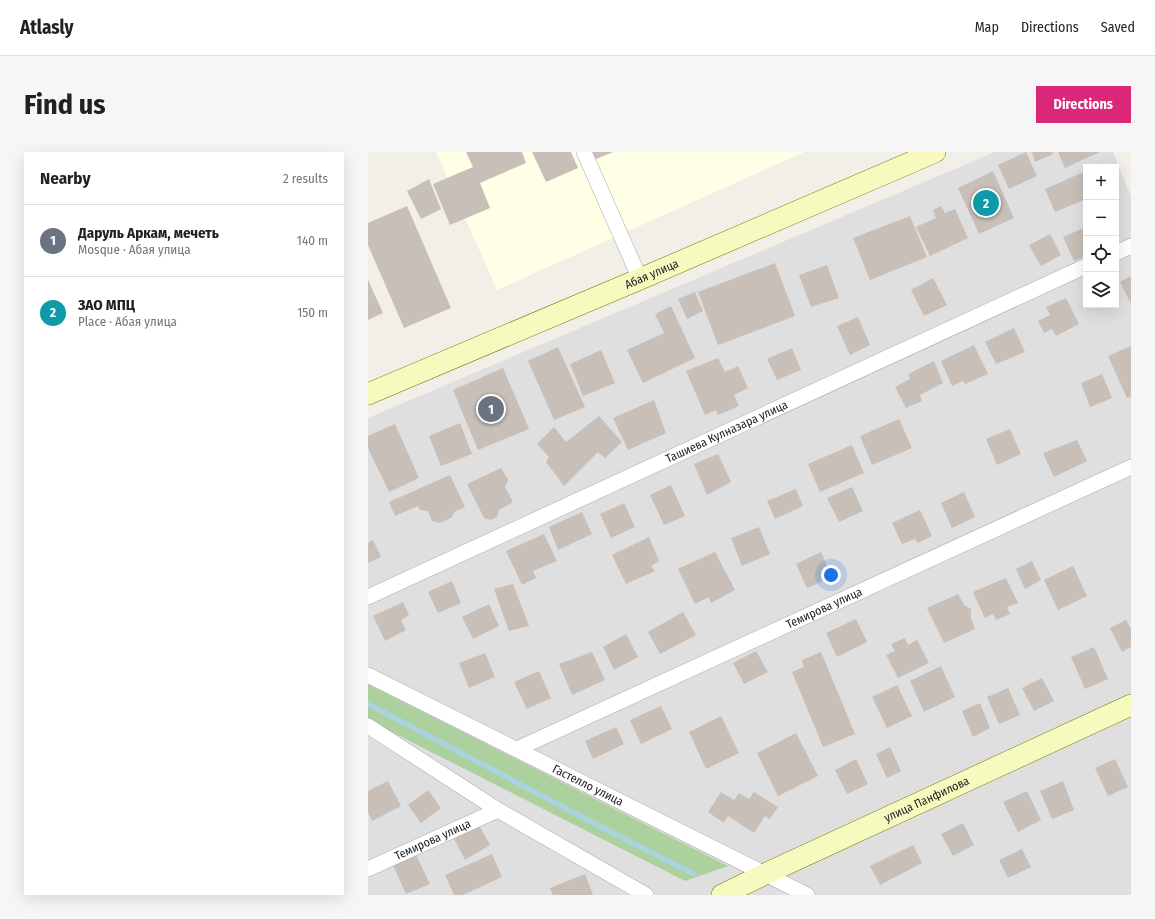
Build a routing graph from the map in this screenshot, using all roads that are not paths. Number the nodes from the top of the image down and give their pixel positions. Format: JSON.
{"nodes":[{"id":1,"x":584,"y":152,"type":"edge"},
{"id":2,"x":935,"y":152,"type":"edge"},
{"id":3,"x":1131,"y":246,"type":"edge"},
{"id":4,"x":1119,"y":252,"type":"edge"},
{"id":5,"x":1083,"y":267,"type":"edge"},
{"id":6,"x":640,"y":279,"type":"junction"},
{"id":7,"x":368,"y":394,"type":"edge"},
{"id":8,"x":1131,"y":467,"type":"edge"},
{"id":9,"x":368,"y":597,"type":"edge"},
{"id":10,"x":368,"y":675,"type":"edge"},
{"id":11,"x":1131,"y":705,"type":"edge"},
{"id":12,"x":368,"y":726,"type":"edge"},
{"id":13,"x":517,"y":749,"type":"junction"},
{"id":14,"x":498,"y":810,"type":"junction"},
{"id":15,"x":368,"y":869,"type":"edge"},
{"id":16,"x":765,"y":874,"type":"junction"},
{"id":17,"x":646,"y":895,"type":"edge"},
{"id":18,"x":722,"y":895,"type":"edge"},
{"id":19,"x":807,"y":895,"type":"edge"}],
"edges":[{"from":1,"to":6,"type":"street"},
{"from":2,"to":6,"type":"street","name":"Абая улица"},
{"from":3,"to":4,"type":"street"},
{"from":5,"to":9,"type":"street","name":"Ташиева Кулназара улица"},
{"from":6,"to":7,"type":"street","name":"Абая улица"},
{"from":8,"to":13,"type":"street","name":"Темирова улица"},
{"from":10,"to":13,"type":"street","name":"Гастелло улица"},
{"from":11,"to":16,"type":"street","name":"улица Панфилова"},
{"from":12,"to":14,"type":"street"},
{"from":13,"to":16,"type":"street","name":"Гастелло улица"},
{"from":14,"to":15,"type":"street","name":"Темирова улица"},
{"from":14,"to":17,"type":"street"},
{"from":16,"to":18,"type":"street","name":"улица Панфилова"},
{"from":16,"to":19,"type":"street","name":"Гастелло улица"}]}
